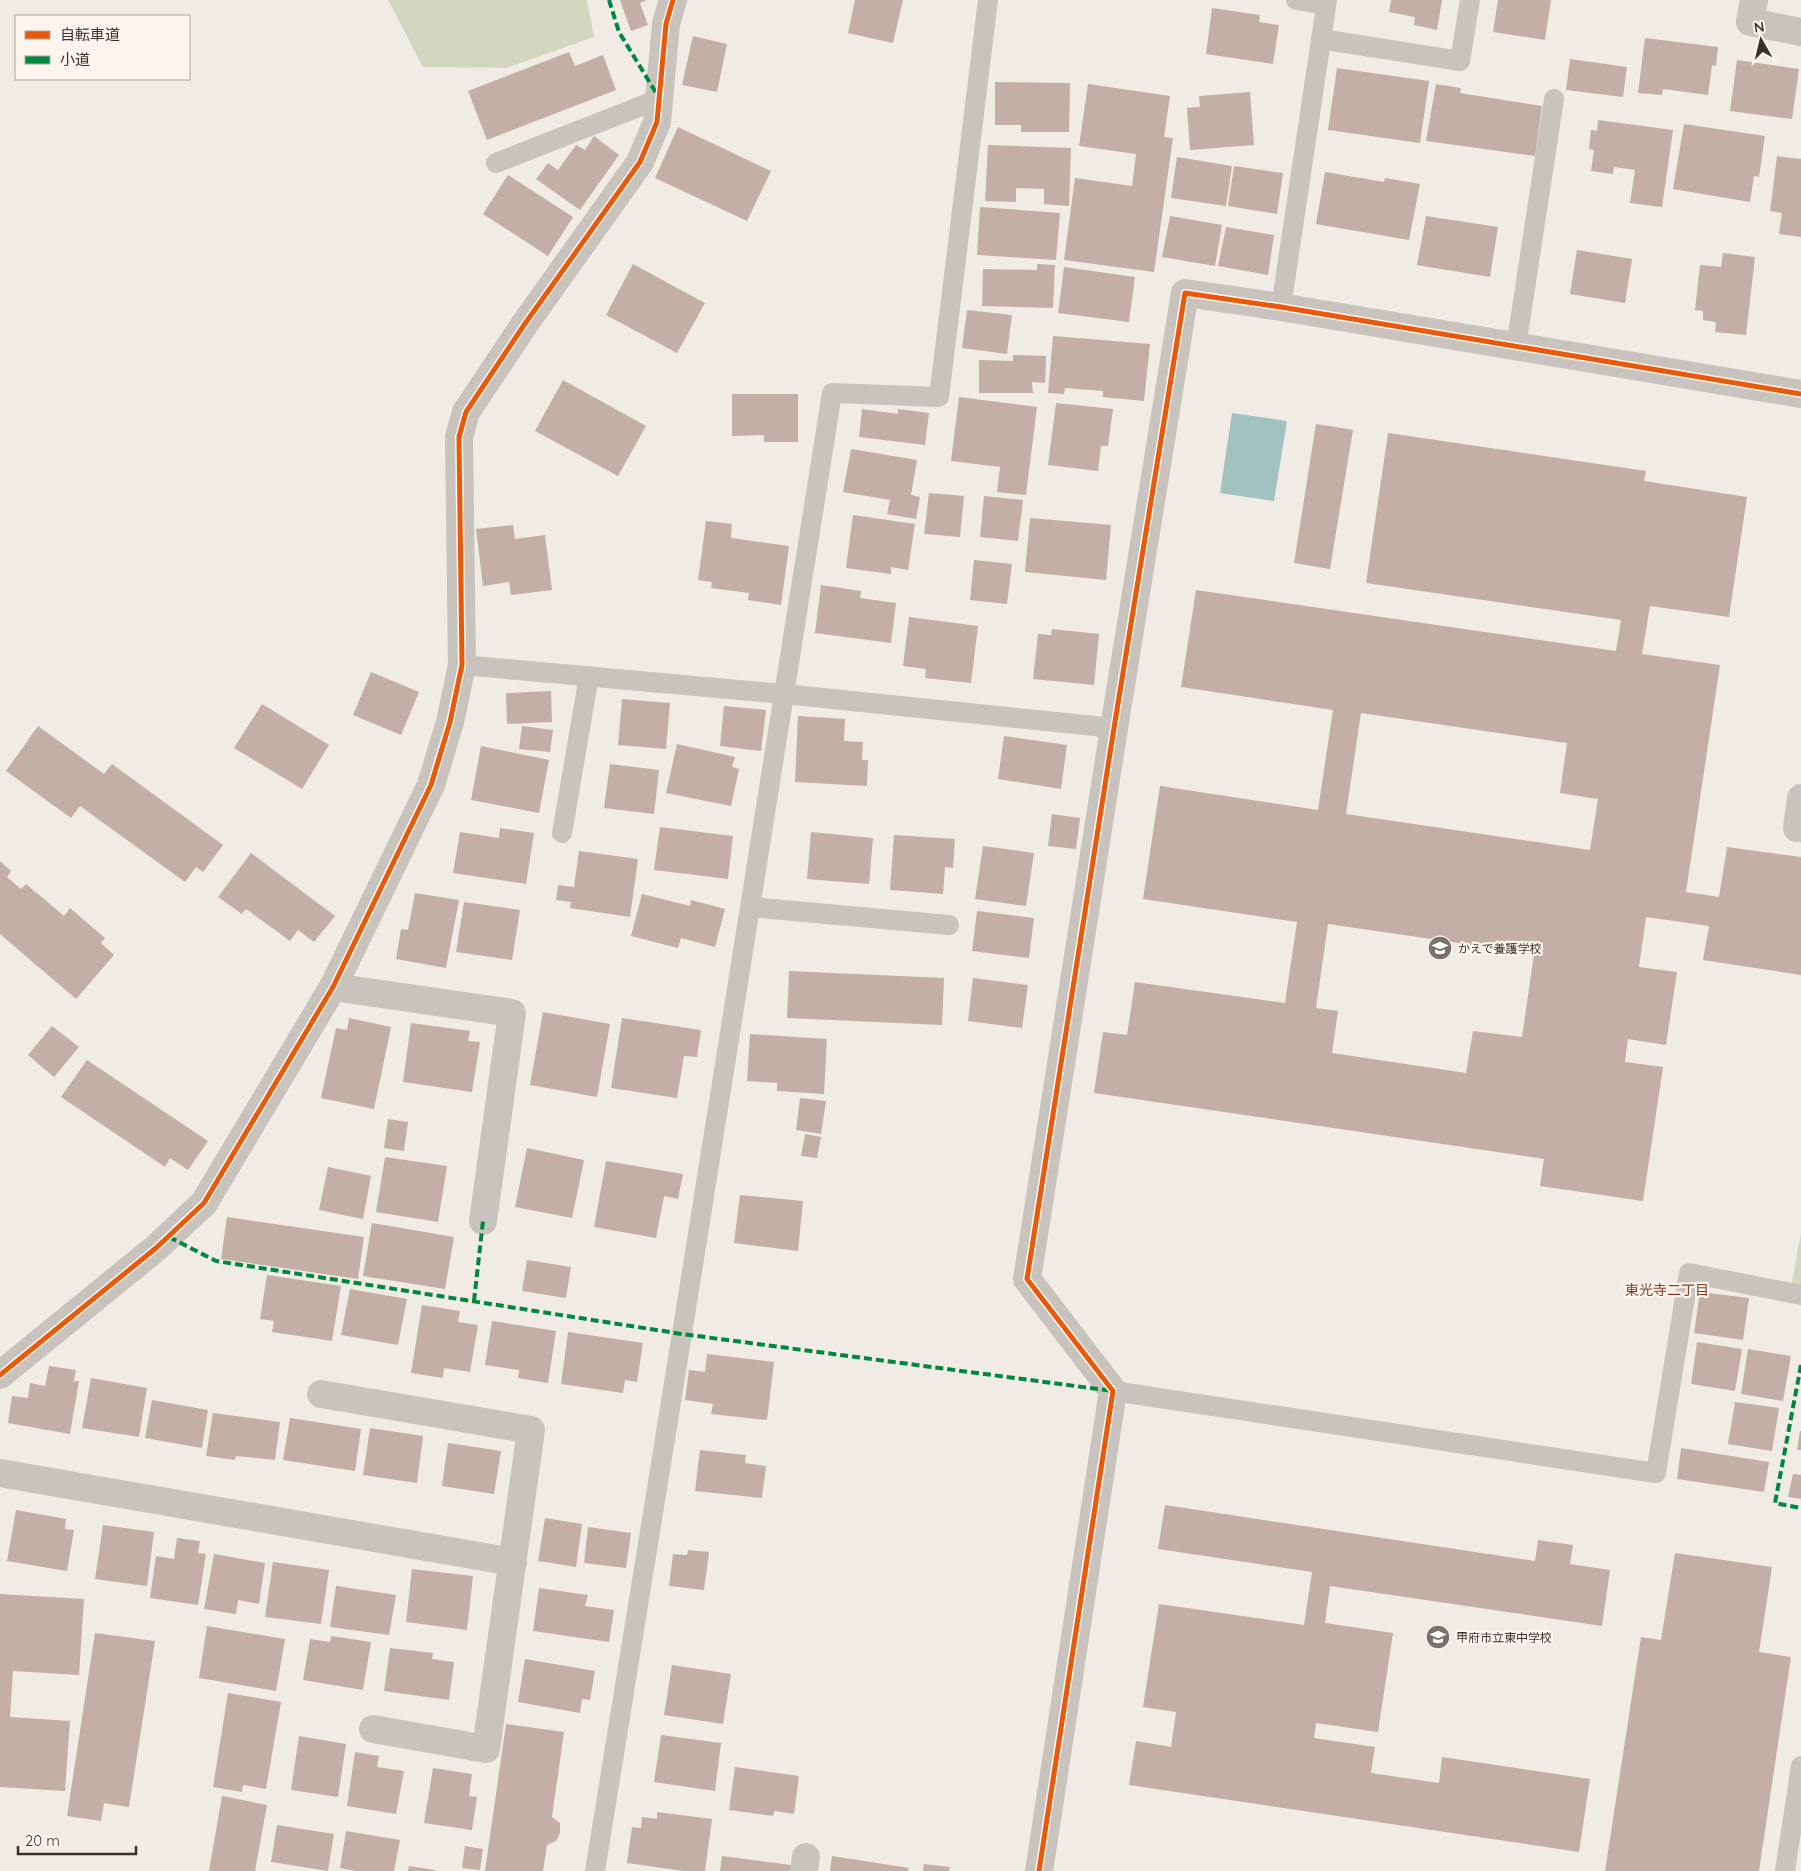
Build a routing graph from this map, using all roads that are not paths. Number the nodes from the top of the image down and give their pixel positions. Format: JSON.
{"nodes":[{"id":1,"x":673,"y":0,"type":"edge"},
{"id":2,"x":988,"y":0,"type":"edge"},
{"id":3,"x":1296,"y":0,"type":"edge"},
{"id":4,"x":1470,"y":0,"type":"edge"},
{"id":5,"x":1754,"y":0,"type":"edge"},
{"id":6,"x":1326,"y":3,"type":"edge"},
{"id":7,"x":1801,"y":32,"type":"edge"},
{"id":8,"x":1321,"y":39,"type":"junction"},
{"id":9,"x":659,"y":98,"type":"junction"},
{"id":10,"x":1554,"y":99,"type":"dead end"},
{"id":11,"x":496,"y":163,"type":"dead end"},
{"id":12,"x":1281,"y":307,"type":"junction"},
{"id":13,"x":1516,"y":347,"type":"junction"},
{"id":14,"x":1801,"y":394,"type":"edge"},
{"id":15,"x":462,"y":665,"type":"junction"},
{"id":16,"x":589,"y":676,"type":"junction"},
{"id":17,"x":784,"y":694,"type":"junction"},
{"id":18,"x":1114,"y":728,"type":"junction"},
{"id":19,"x":1801,"y":798,"type":"edge"},
{"id":20,"x":1801,"y":828,"type":"edge"},
{"id":21,"x":562,"y":833,"type":"dead end"},
{"id":22,"x":750,"y":907,"type":"junction"},
{"id":23,"x":949,"y":925,"type":"dead end"},
{"id":24,"x":333,"y":988,"type":"junction"},
{"id":25,"x":483,"y":1221,"type":"dead end"},
{"id":26,"x":1801,"y":1295,"type":"edge"},
{"id":27,"x":0,"y":1375,"type":"edge"},
{"id":28,"x":1112,"y":1391,"type":"junction"},
{"id":29,"x":321,"y":1394,"type":"dead end"},
{"id":30,"x":0,"y":1473,"type":"edge"},
{"id":31,"x":513,"y":1562,"type":"junction"},
{"id":32,"x":373,"y":1729,"type":"dead end"},
{"id":33,"x":1801,"y":1766,"type":"edge"},
{"id":34,"x":595,"y":1871,"type":"edge"},
{"id":35,"x":1039,"y":1871,"type":"edge"},
{"id":36,"x":1785,"y":1871,"type":"edge"}],
"edges":[{"from":1,"to":9,"type":"street"},
{"from":2,"to":17,"type":"lane"},
{"from":3,"to":6,"type":"lane"},
{"from":4,"to":8,"type":"lane"},
{"from":5,"to":7,"type":"street"},
{"from":6,"to":8,"type":"lane"},
{"from":8,"to":12,"type":"lane"},
{"from":9,"to":11,"type":"lane"},
{"from":9,"to":15,"type":"street"},
{"from":10,"to":13,"type":"lane"},
{"from":12,"to":13,"type":"street"},
{"from":12,"to":18,"type":"street"},
{"from":13,"to":14,"type":"street"},
{"from":15,"to":16,"type":"lane"},
{"from":15,"to":24,"type":"street"},
{"from":16,"to":17,"type":"lane"},
{"from":16,"to":21,"type":"lane"},
{"from":17,"to":18,"type":"lane"},
{"from":17,"to":22,"type":"lane"},
{"from":18,"to":28,"type":"street"},
{"from":19,"to":20,"type":"street"},
{"from":22,"to":23,"type":"lane"},
{"from":22,"to":34,"type":"lane"},
{"from":24,"to":25,"type":"street"},
{"from":24,"to":27,"type":"street"},
{"from":26,"to":28,"type":"lane"},
{"from":28,"to":35,"type":"street"},
{"from":29,"to":31,"type":"street"},
{"from":30,"to":31,"type":"street"},
{"from":31,"to":32,"type":"street"},
{"from":33,"to":36,"type":"lane"}]}
